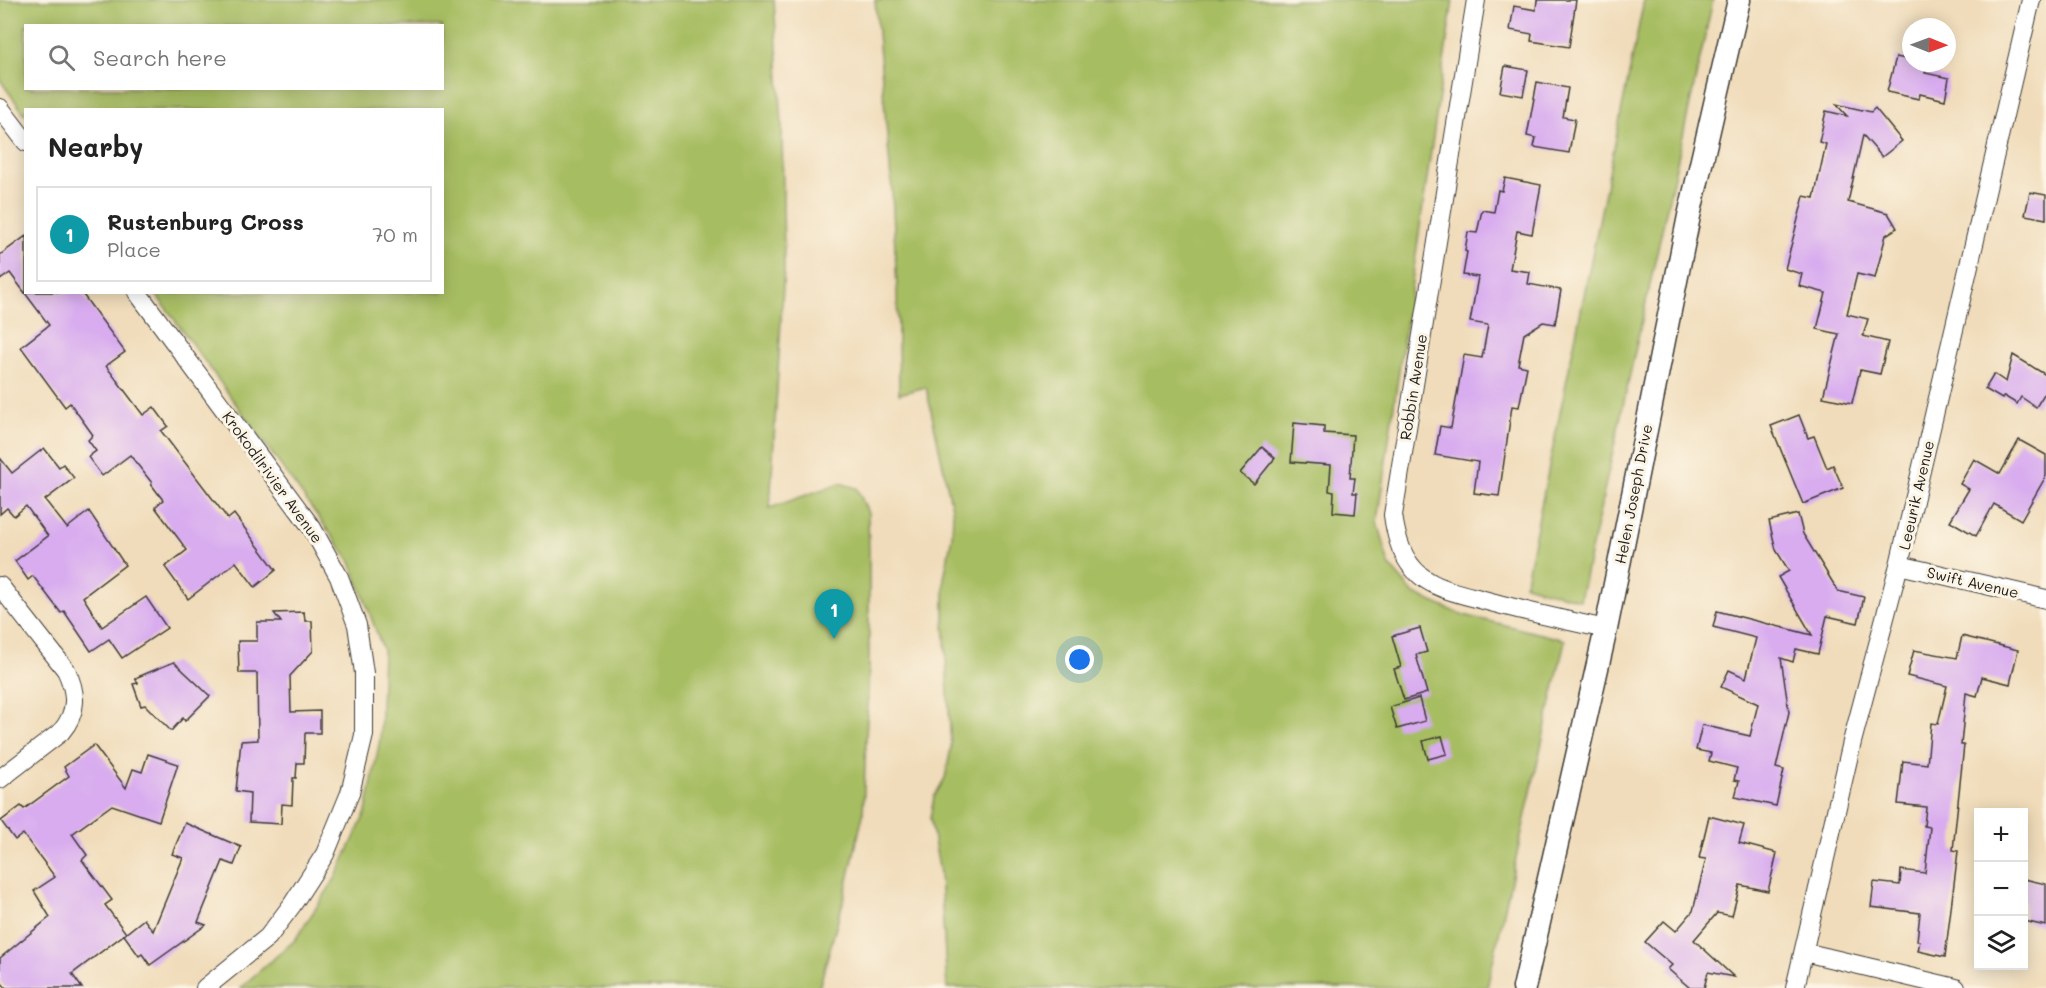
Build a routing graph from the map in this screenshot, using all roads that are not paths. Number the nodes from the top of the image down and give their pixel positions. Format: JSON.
{"nodes":[{"id":1,"x":1476,"y":0,"type":"edge"},
{"id":2,"x":1739,"y":0,"type":"edge"},
{"id":3,"x":2031,"y":0,"type":"edge"},
{"id":4,"x":0,"y":108,"type":"edge"},
{"id":5,"x":24,"y":139,"type":"edge"},
{"id":6,"x":138,"y":294,"type":"edge"},
{"id":7,"x":1899,"y":565,"type":"junction"},
{"id":8,"x":0,"y":586,"type":"edge"},
{"id":9,"x":2046,"y":599,"type":"edge"},
{"id":10,"x":1606,"y":629,"type":"junction"},
{"id":11,"x":0,"y":779,"type":"edge"},
{"id":12,"x":1804,"y":952,"type":"junction"},
{"id":13,"x":205,"y":988,"type":"edge"},
{"id":14,"x":1524,"y":988,"type":"edge"},
{"id":15,"x":1795,"y":988,"type":"edge"},
{"id":16,"x":1956,"y":988,"type":"edge"}],
"edges":[{"from":1,"to":10,"type":"street","name":"Robbin Avenue"},
{"from":2,"to":10,"type":"street","name":"Helen Joseph Drive"},
{"from":3,"to":7,"type":"street","name":"Leeurik Avenue"},
{"from":4,"to":5,"type":"street"},
{"from":6,"to":13,"type":"street","name":"Krokodilrivier Avenue"},
{"from":7,"to":9,"type":"street","name":"Swift Avenue"},
{"from":7,"to":12,"type":"street","name":"Leeurik Avenue"},
{"from":8,"to":11,"type":"street"},
{"from":10,"to":14,"type":"street","name":"Helen Joseph Drive"},
{"from":12,"to":15,"type":"street","name":"Leeurik Avenue"},
{"from":12,"to":16,"type":"street"}]}
